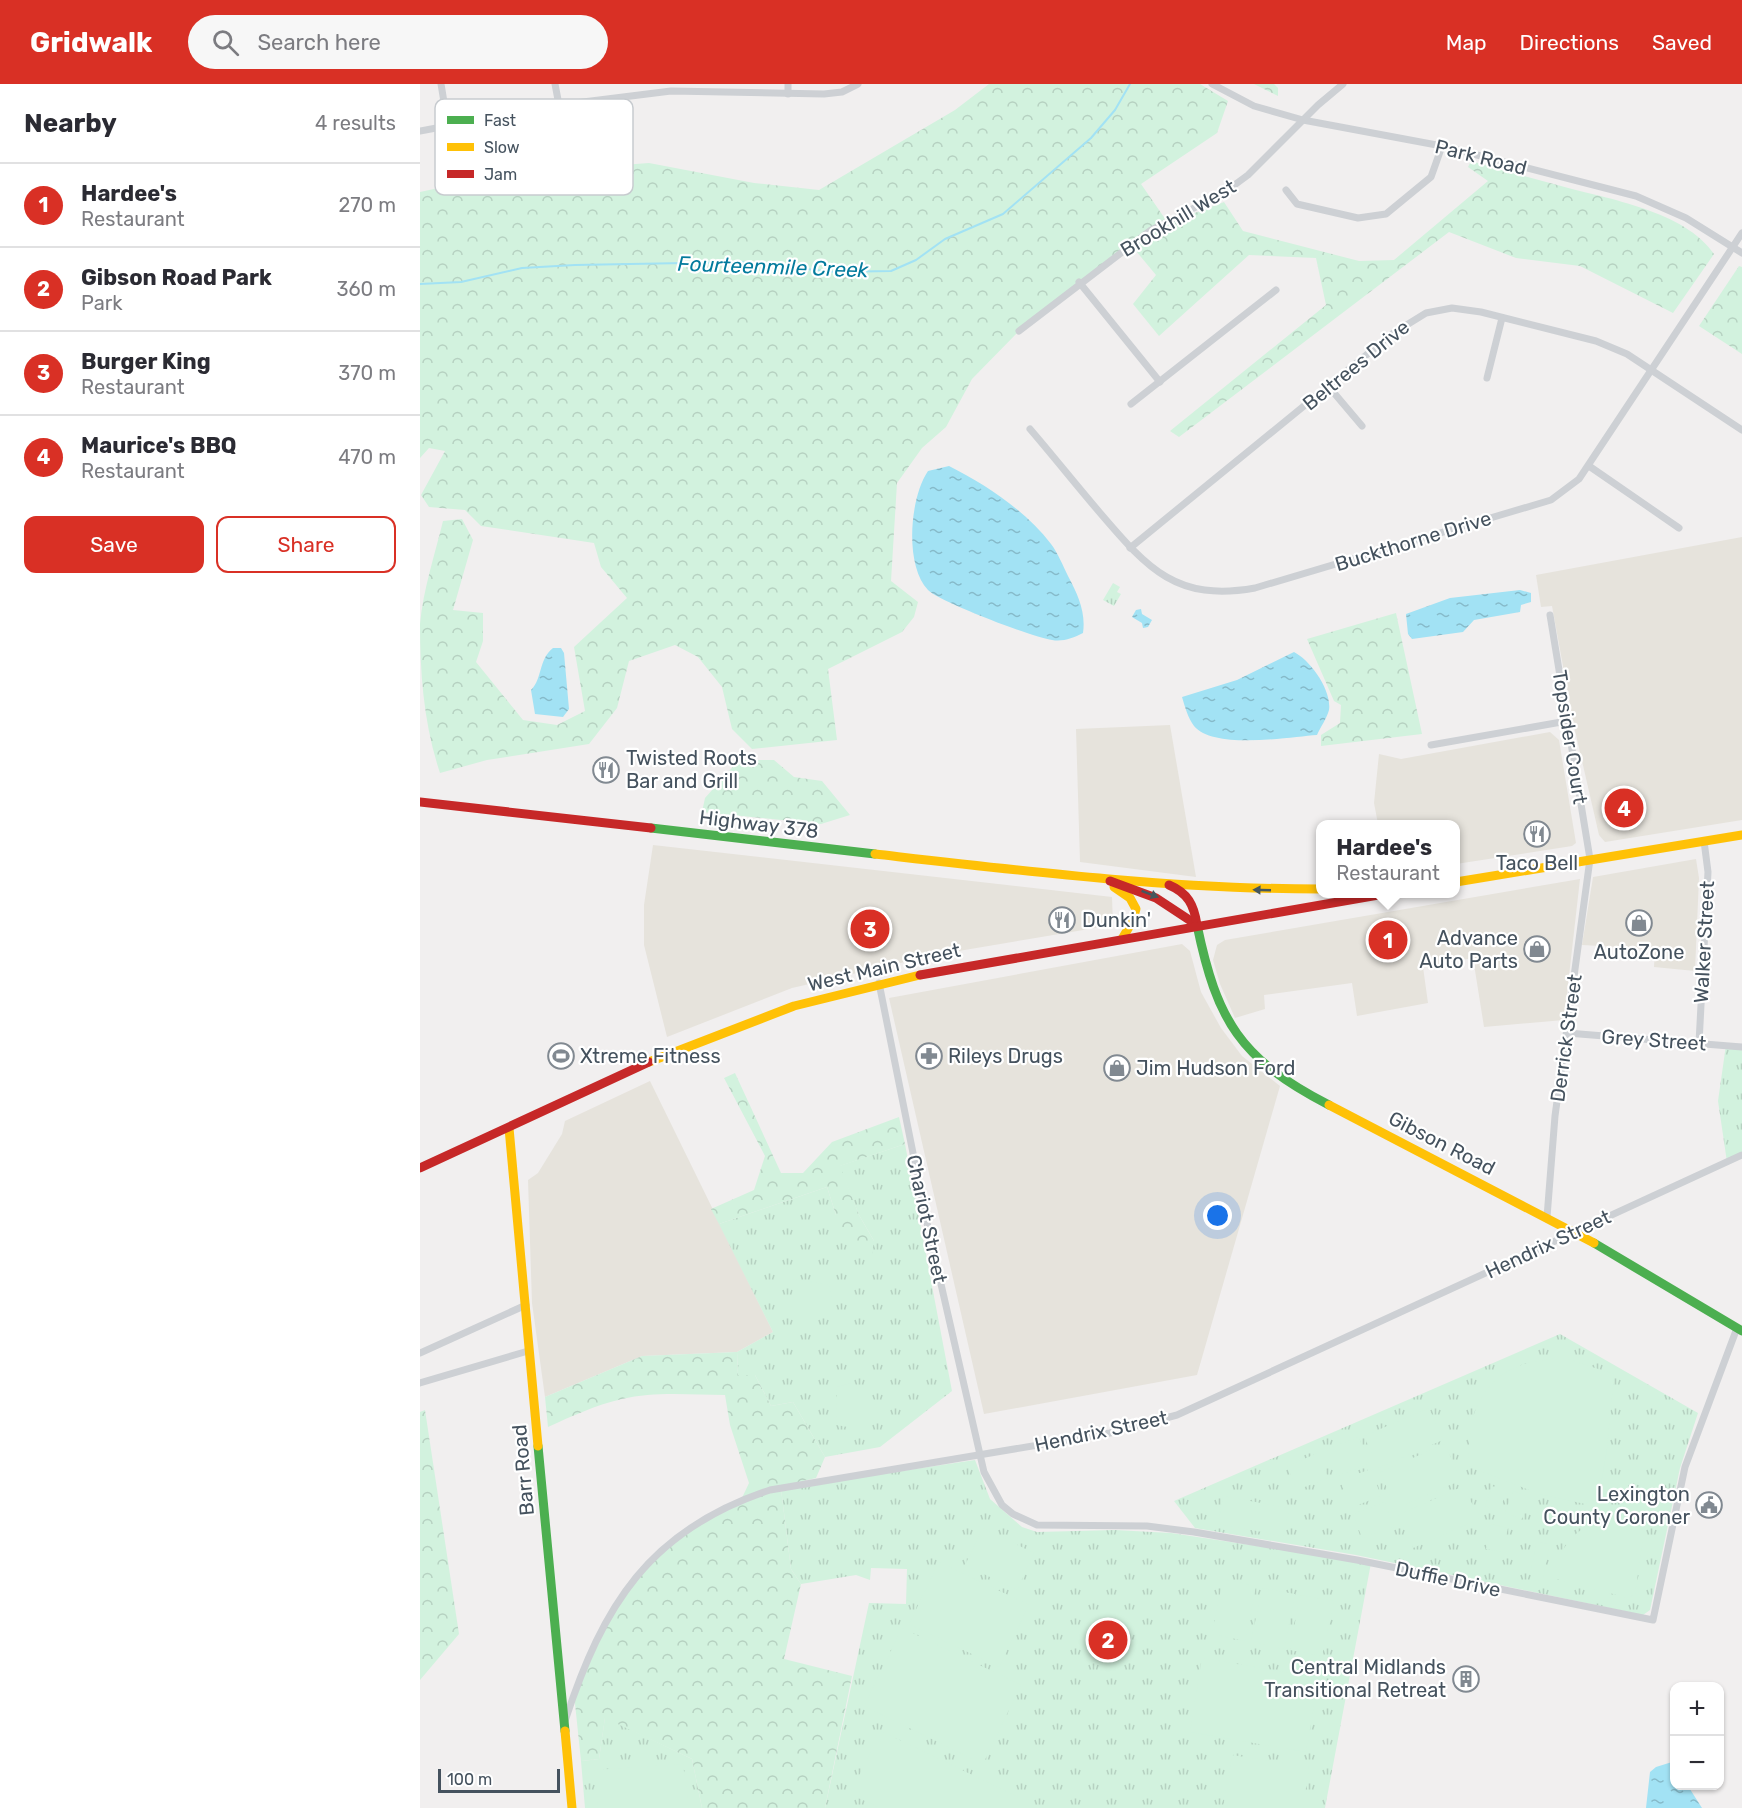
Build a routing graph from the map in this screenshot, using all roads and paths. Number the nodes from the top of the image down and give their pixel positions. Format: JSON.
{"nodes":[{"id":1,"x":441,"y":84,"type":"edge"},
{"id":2,"x":555,"y":84,"type":"edge"},
{"id":3,"x":788,"y":84,"type":"edge"},
{"id":4,"x":858,"y":84,"type":"edge"},
{"id":5,"x":1212,"y":84,"type":"edge"},
{"id":6,"x":1343,"y":84,"type":"edge"},
{"id":7,"x":671,"y":87,"type":"edge"},
{"id":8,"x":788,"y":94,"type":"junction"},
{"id":9,"x":444,"y":99,"type":"edge"},
{"id":10,"x":558,"y":99,"type":"edge"},
{"id":11,"x":596,"y":99,"type":"edge"},
{"id":12,"x":1303,"y":120,"type":"junction"},
{"id":13,"x":435,"y":128,"type":"edge"},
{"id":14,"x":420,"y":131,"type":"edge"},
{"id":15,"x":1442,"y":146,"type":"junction"},
{"id":16,"x":1286,"y":190,"type":"dead end"},
{"id":17,"x":1742,"y":233,"type":"edge"},
{"id":18,"x":1734,"y":247,"type":"junction"},
{"id":19,"x":1742,"y":253,"type":"edge"},
{"id":20,"x":1078,"y":282,"type":"junction"},
{"id":21,"x":1276,"y":290,"type":"dead end"},
{"id":22,"x":1502,"y":318,"type":"junction"},
{"id":23,"x":1018,"y":331,"type":"dead end"},
{"id":24,"x":1653,"y":370,"type":"junction"},
{"id":25,"x":1487,"y":378,"type":"dead end"},
{"id":26,"x":1160,"y":382,"type":"junction"},
{"id":27,"x":1329,"y":387,"type":"junction"},
{"id":28,"x":1131,"y":404,"type":"dead end"},
{"id":29,"x":1362,"y":426,"type":"dead end"},
{"id":30,"x":1030,"y":429,"type":"dead end"},
{"id":31,"x":1742,"y":430,"type":"edge"},
{"id":32,"x":1588,"y":466,"type":"junction"},
{"id":33,"x":1679,"y":528,"type":"dead end"},
{"id":34,"x":1130,"y":548,"type":"junction"},
{"id":35,"x":1550,"y":615,"type":"dead end"},
{"id":36,"x":1567,"y":721,"type":"junction"},
{"id":37,"x":1431,"y":745,"type":"dead end"},
{"id":38,"x":420,"y":802,"type":"edge"},
{"id":39,"x":1742,"y":835,"type":"edge"},
{"id":40,"x":1704,"y":841,"type":"junction"},
{"id":41,"x":1590,"y":859,"type":"junction"},
{"id":42,"x":1095,"y":877,"type":"junction"},
{"id":43,"x":1156,"y":880,"type":"junction"},
{"id":44,"x":1460,"y":881,"type":"edge"},
{"id":45,"x":1316,"y":889,"type":"edge"},
{"id":46,"x":1359,"y":898,"type":"edge"},
{"id":47,"x":1197,"y":925,"type":"junction"},
{"id":48,"x":1122,"y":939,"type":"junction"},
{"id":49,"x":879,"y":983,"type":"junction"},
{"id":50,"x":1567,"y":1033,"type":"junction"},
{"id":51,"x":1699,"y":1043,"type":"junction"},
{"id":52,"x":1742,"y":1047,"type":"edge"},
{"id":53,"x":509,"y":1128,"type":"junction"},
{"id":54,"x":1742,"y":1155,"type":"edge"},
{"id":55,"x":420,"y":1168,"type":"edge"},
{"id":56,"x":1547,"y":1217,"type":"junction"},
{"id":57,"x":1576,"y":1232,"type":"junction"},
{"id":58,"x":526,"y":1305,"type":"junction"},
{"id":59,"x":1740,"y":1330,"type":"edge"},
{"id":60,"x":528,"y":1351,"type":"junction"},
{"id":61,"x":420,"y":1353,"type":"edge"},
{"id":62,"x":420,"y":1383,"type":"edge"},
{"id":63,"x":980,"y":1454,"type":"junction"},
{"id":64,"x":564,"y":1724,"type":"junction"},
{"id":65,"x":572,"y":1808,"type":"edge"}],
"edges":[{"from":1,"to":9,"type":"street"},
{"from":2,"to":10,"type":"street"},
{"from":3,"to":8,"type":"street"},
{"from":4,"to":8,"type":"street"},
{"from":5,"to":12,"type":"street","name":"Park Road"},
{"from":6,"to":12,"type":"street","name":"Brookhill West"},
{"from":7,"to":8,"type":"street"},
{"from":7,"to":11,"type":"street"},
{"from":12,"to":15,"type":"street","name":"Park Road"},
{"from":12,"to":20,"type":"street","name":"Brookhill West"},
{"from":13,"to":14,"type":"street"},
{"from":15,"to":16,"type":"street"},
{"from":15,"to":18,"type":"street","name":"Park Road"},
{"from":17,"to":18,"type":"street","name":"Buckthorne Drive"},
{"from":18,"to":19,"type":"street","name":"Park Road"},
{"from":18,"to":24,"type":"street","name":"Buckthorne Drive"},
{"from":20,"to":23,"type":"street","name":"Brookhill West"},
{"from":20,"to":26,"type":"street"},
{"from":21,"to":26,"type":"street"},
{"from":22,"to":24,"type":"street","name":"Beltrees Drive"},
{"from":22,"to":25,"type":"street"},
{"from":22,"to":27,"type":"street","name":"Beltrees Drive"},
{"from":24,"to":31,"type":"street","name":"Beltrees Drive"},
{"from":24,"to":32,"type":"street","name":"Buckthorne Drive"},
{"from":26,"to":28,"type":"street"},
{"from":27,"to":29,"type":"street"},
{"from":27,"to":34,"type":"street","name":"Beltrees Drive"},
{"from":30,"to":34,"type":"street","name":"Buckthorne Drive"},
{"from":32,"to":33,"type":"street"},
{"from":32,"to":34,"type":"street","name":"Buckthorne Drive"},
{"from":35,"to":36,"type":"street","name":"Topsider Court"},
{"from":36,"to":37,"type":"street"},
{"from":36,"to":41,"type":"street","name":"Topsider Court"},
{"from":38,"to":42,"type":"main road","name":"Highway 378"},
{"from":39,"to":40,"type":"main road"},
{"from":40,"to":41,"type":"main road"},
{"from":40,"to":51,"type":"street","name":"Walker Street"},
{"from":41,"to":44,"type":"main road"},
{"from":41,"to":50,"type":"street","name":"Derrick Street"},
{"from":42,"to":43,"type":"main road"},
{"from":42,"to":47,"type":"main road","one_way":true},
{"from":42,"to":48,"type":"main road"},
{"from":45,"to":43,"type":"main road","one_way":true},
{"from":43,"to":47,"type":"main road","name":"Gibson Road"},
{"from":46,"to":47,"type":"main road","name":"West Main Street"},
{"from":47,"to":48,"type":"main road","name":"West Main Street"},
{"from":47,"to":56,"type":"main road","name":"Gibson Road"},
{"from":48,"to":49,"type":"main road","name":"West Main Street"},
{"from":49,"to":53,"type":"main road","name":"West Main Street"},
{"from":49,"to":63,"type":"street","name":"Chariot Street"},
{"from":50,"to":51,"type":"street","name":"Grey Street"},
{"from":50,"to":56,"type":"street","name":"Derrick Street"},
{"from":51,"to":52,"type":"street","name":"Grey Street"},
{"from":53,"to":55,"type":"main road","name":"West Main Street"},
{"from":53,"to":58,"type":"main road","name":"Barr Road"},
{"from":54,"to":57,"type":"street","name":"Hendrix Street"},
{"from":56,"to":57,"type":"main road","name":"Gibson Road"},
{"from":57,"to":59,"type":"main road","name":"Gibson Road"},
{"from":57,"to":63,"type":"street","name":"Hendrix Street"},
{"from":58,"to":60,"type":"main road","name":"Barr Road"},
{"from":58,"to":61,"type":"street"},
{"from":59,"to":63,"type":"street","name":"Duffie Drive"},
{"from":60,"to":62,"type":"street"},
{"from":60,"to":64,"type":"main road","name":"Barr Road"},
{"from":63,"to":64,"type":"street","name":"Hendrix Street"},
{"from":64,"to":65,"type":"main road","name":"Barr Road"}]}
